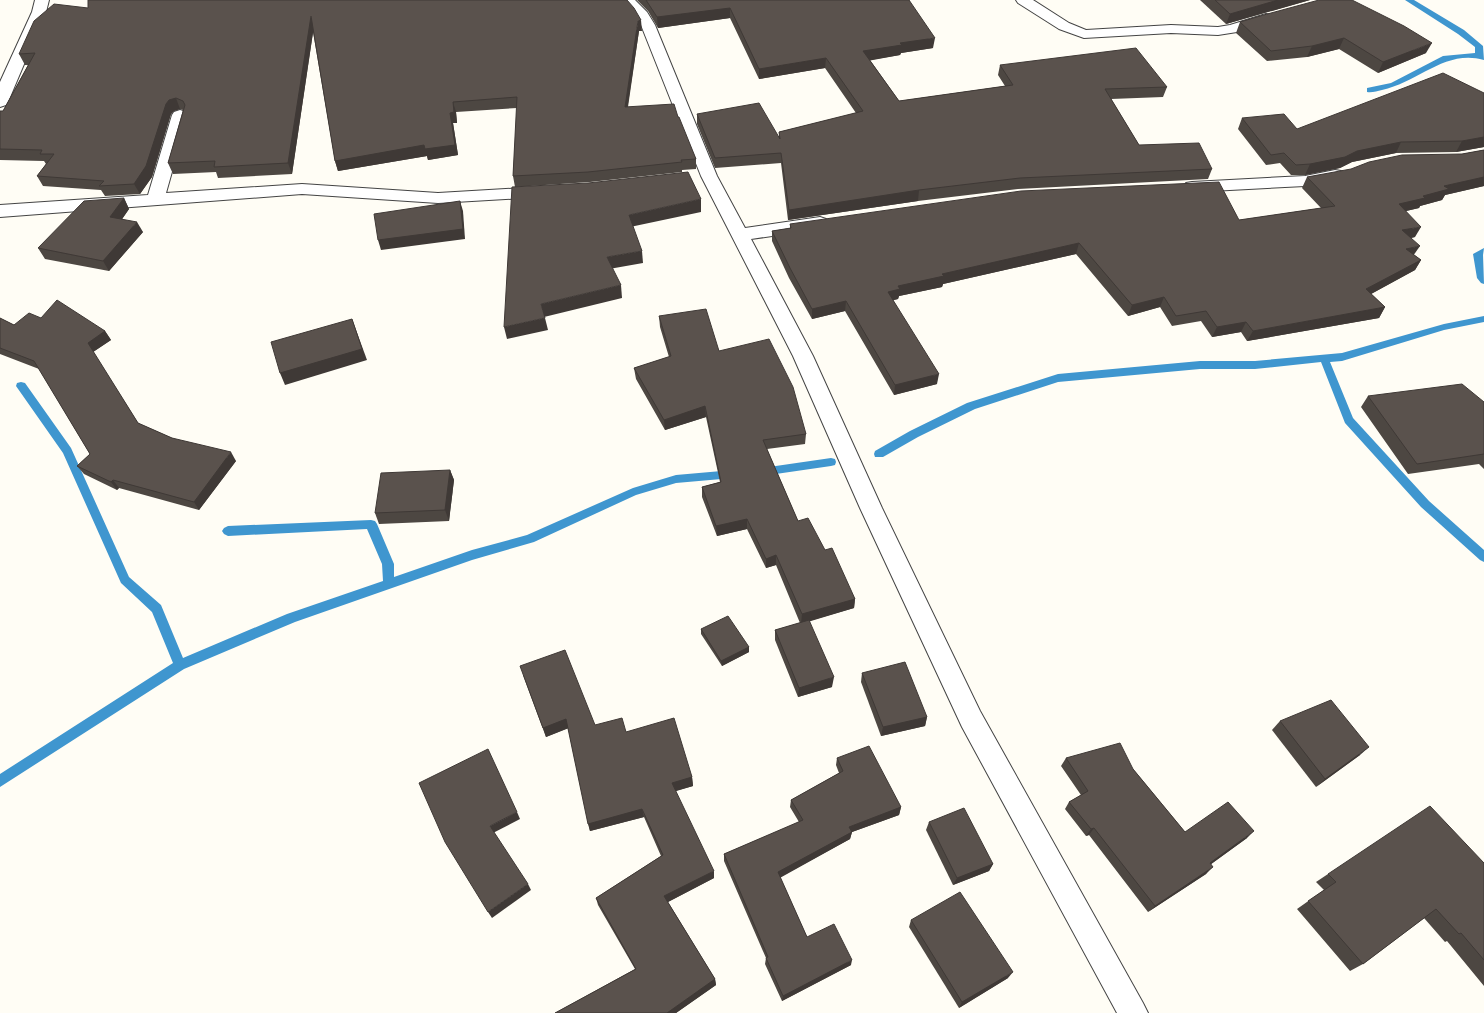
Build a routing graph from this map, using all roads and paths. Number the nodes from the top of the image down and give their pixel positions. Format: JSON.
{"nodes":[{"id":1,"x":42,"y":0,"type":"edge"},
{"id":2,"x":626,"y":0,"type":"edge"},
{"id":3,"x":1023,"y":0,"type":"edge"},
{"id":4,"x":1280,"y":14,"type":"edge"},
{"id":5,"x":0,"y":102,"type":"edge"},
{"id":6,"x":180,"y":115,"type":"edge"},
{"id":7,"x":1352,"y":170,"type":"edge"},
{"id":8,"x":1179,"y":188,"type":"edge"},
{"id":9,"x":552,"y":192,"type":"edge"},
{"id":10,"x":155,"y":200,"type":"junction"},
{"id":11,"x":0,"y":211,"type":"edge"},
{"id":12,"x":833,"y":221,"type":"edge"},
{"id":13,"x":740,"y":235,"type":"junction"},
{"id":14,"x":1133,"y":1013,"type":"edge"}],
"edges":[{"from":1,"to":5,"type":"street"},
{"from":2,"to":13,"type":"street"},
{"from":3,"to":4,"type":"street"},
{"from":6,"to":10,"type":"street"},
{"from":7,"to":8,"type":"street"},
{"from":9,"to":10,"type":"street"},
{"from":10,"to":11,"type":"street"},
{"from":12,"to":13,"type":"street"},
{"from":13,"to":14,"type":"street"}]}
